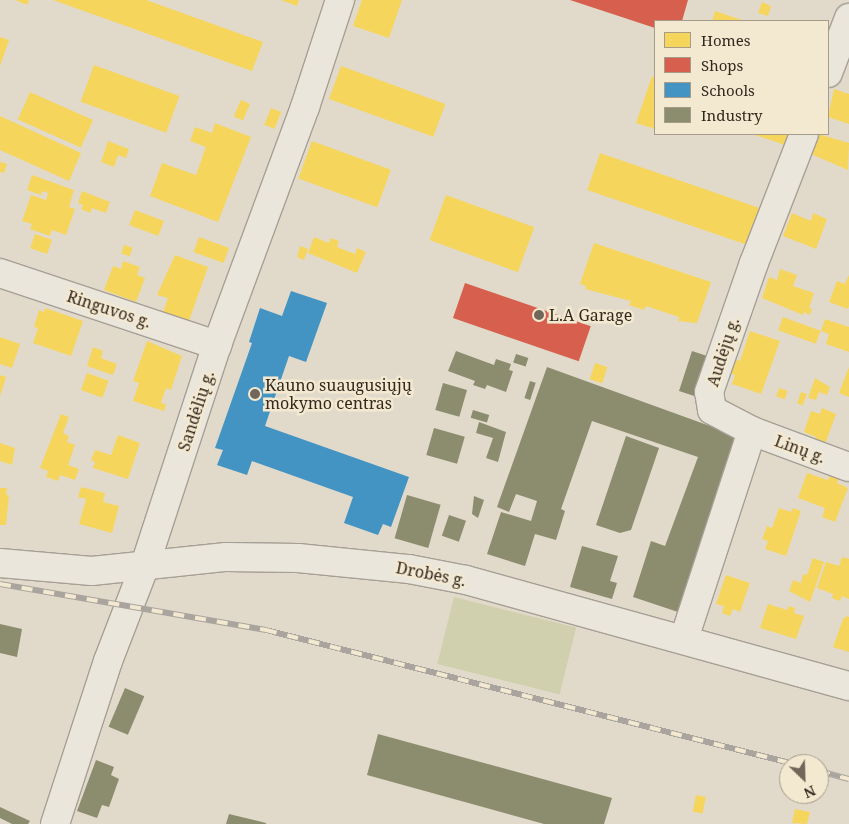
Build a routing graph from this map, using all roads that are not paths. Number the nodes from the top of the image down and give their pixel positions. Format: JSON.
{"nodes":[{"id":1,"x":340,"y":0,"type":"edge"},
{"id":2,"x":849,"y":18,"type":"edge"},
{"id":3,"x":829,"y":70,"type":"edge"},
{"id":4,"x":804,"y":135,"type":"edge"},
{"id":5,"x":0,"y":274,"type":"edge"},
{"id":6,"x":217,"y":345,"type":"junction"},
{"id":7,"x":752,"y":431,"type":"junction"},
{"id":8,"x":849,"y":466,"type":"edge"},
{"id":9,"x":0,"y":563,"type":"edge"},
{"id":10,"x":146,"y":566,"type":"junction"},
{"id":11,"x":684,"y":639,"type":"junction"},
{"id":12,"x":849,"y":686,"type":"edge"},
{"id":13,"x":55,"y":824,"type":"edge"}],
"edges":[{"from":1,"to":6,"type":"street","name":"Sandėlių g."},
{"from":2,"to":3,"type":"street"},
{"from":4,"to":7,"type":"street","name":"Audėjų g."},
{"from":5,"to":6,"type":"street","name":"Ringuvos g."},
{"from":6,"to":10,"type":"street","name":"Sandėlių g."},
{"from":7,"to":8,"type":"street","name":"Linų g."},
{"from":7,"to":11,"type":"street"},
{"from":9,"to":10,"type":"street","name":"Drobės g."},
{"from":10,"to":11,"type":"street","name":"Drobės g."},
{"from":10,"to":13,"type":"street","name":"Sandėlių g."},
{"from":11,"to":12,"type":"street","name":"Drobės g."}]}
